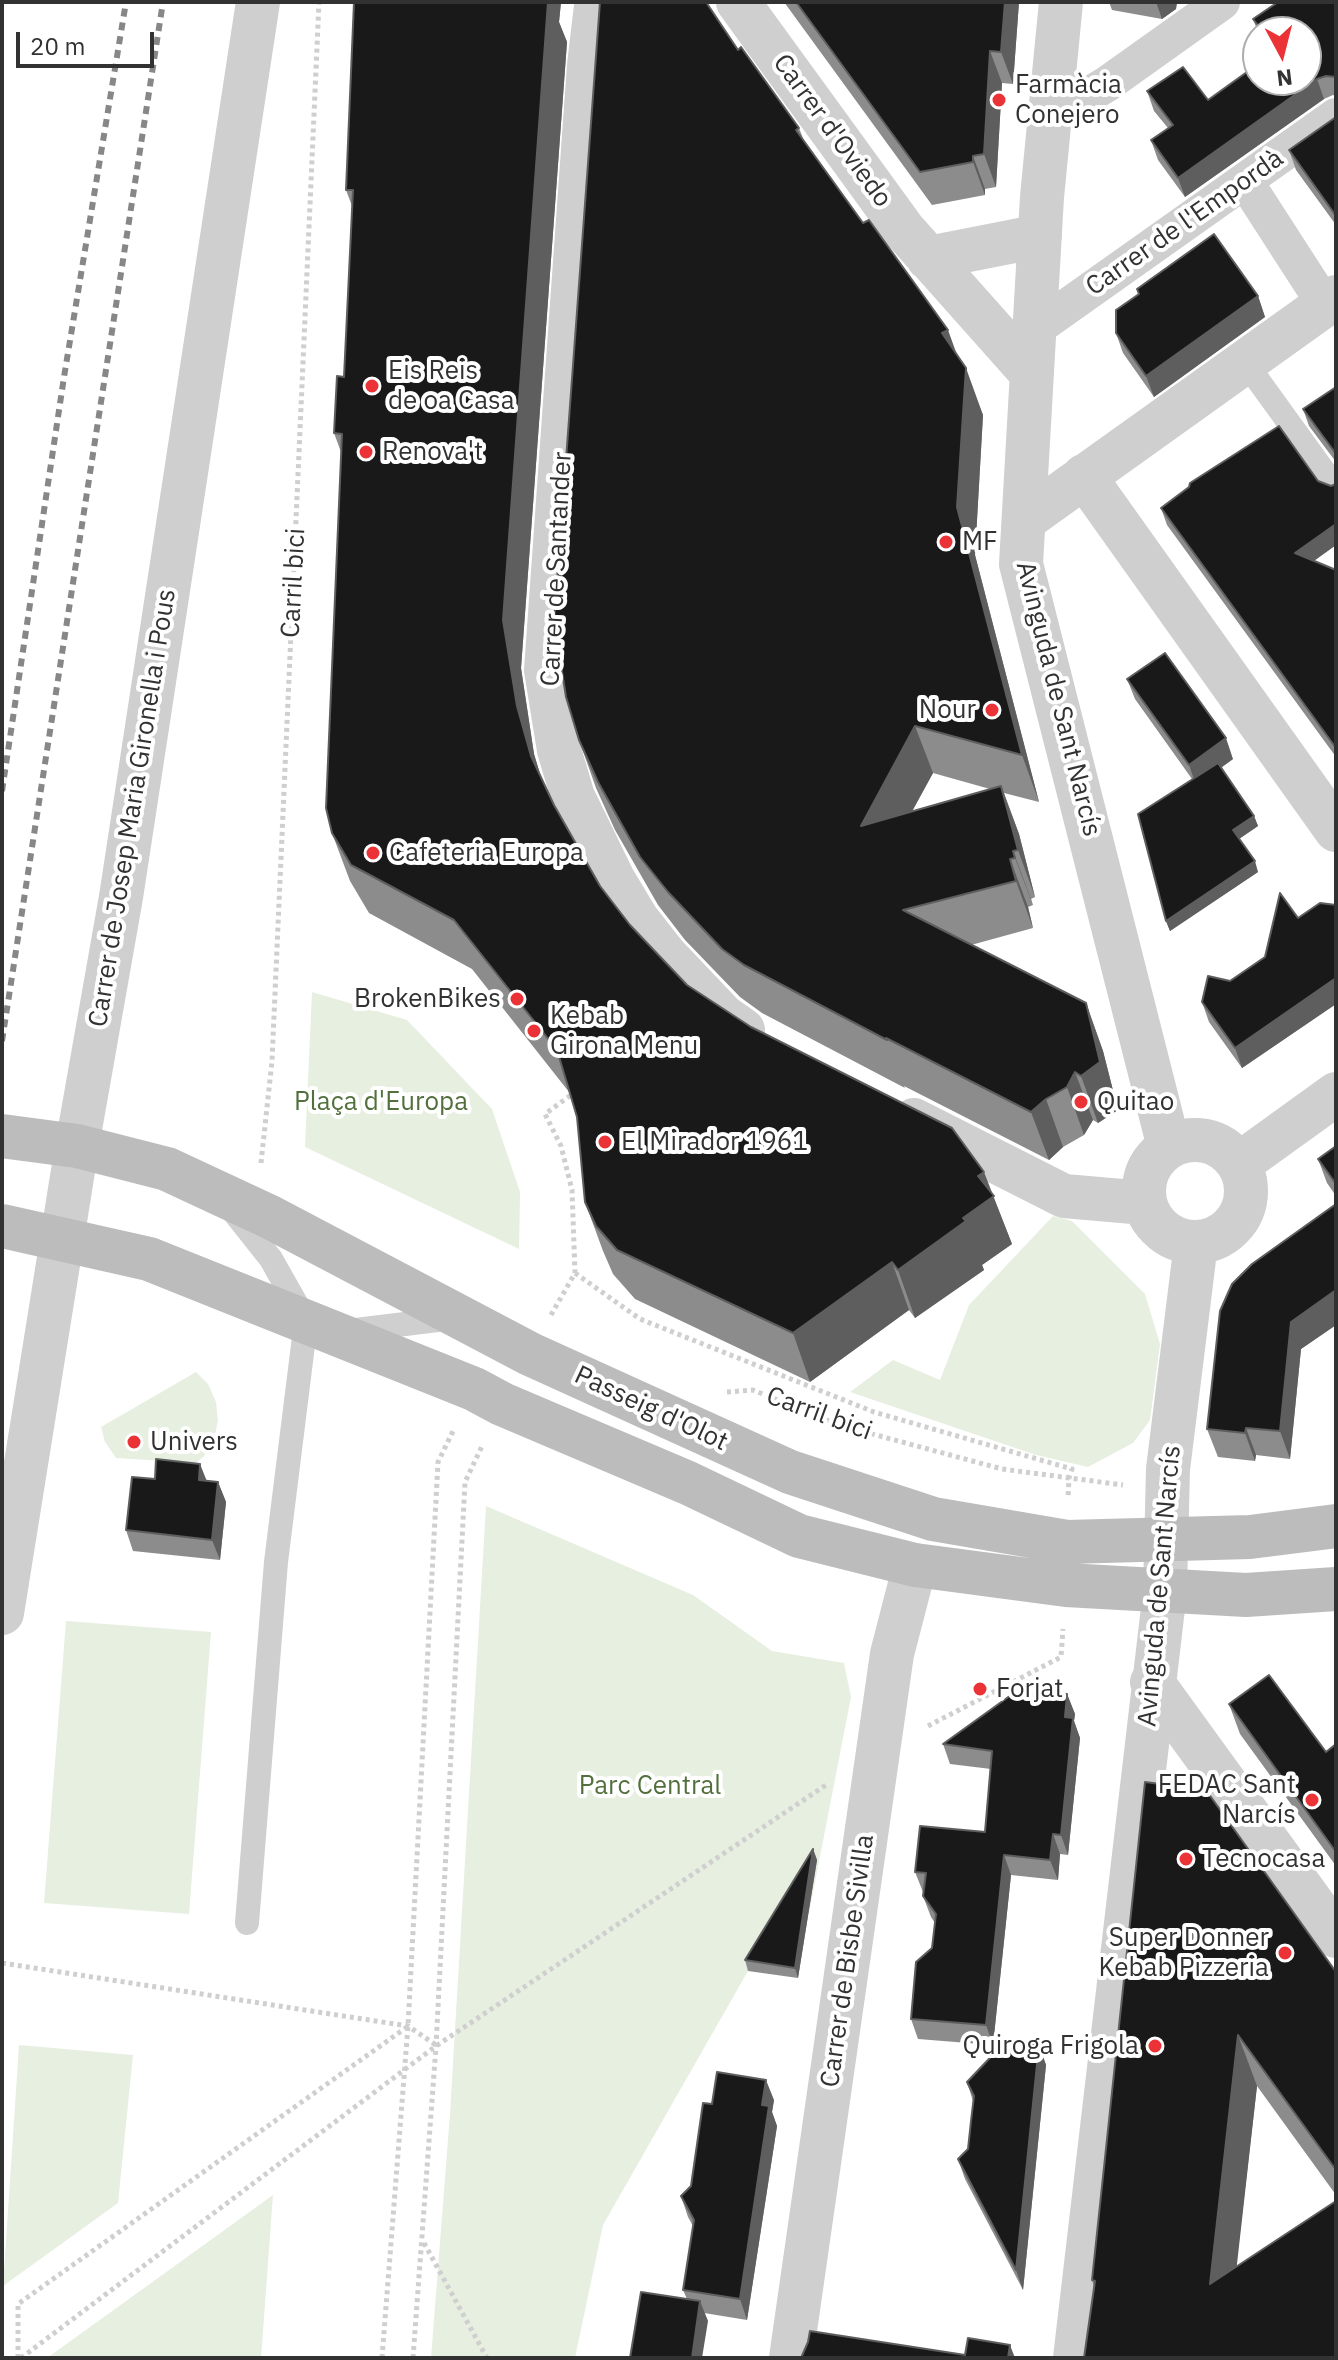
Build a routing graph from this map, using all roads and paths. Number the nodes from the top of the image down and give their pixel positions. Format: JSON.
{"nodes":[{"id":1,"x":258,"y":2,"type":"edge"},
{"id":2,"x":319,"y":2,"type":"edge"},
{"id":3,"x":613,"y":2,"type":"edge"},
{"id":4,"x":738,"y":2,"type":"edge"},
{"id":5,"x":1061,"y":2,"type":"edge"},
{"id":6,"x":1222,"y":2,"type":"edge"},
{"id":7,"x":1336,"y":116,"type":"edge"},
{"id":8,"x":1049,"y":119,"type":"junction"},
{"id":9,"x":1245,"y":181,"type":"junction"},
{"id":10,"x":1040,"y":236,"type":"junction"},
{"id":11,"x":928,"y":258,"type":"junction"},
{"id":12,"x":1331,"y":301,"type":"edge"},
{"id":13,"x":1034,"y":330,"type":"junction"},
{"id":14,"x":1245,"y":362,"type":"junction"},
{"id":15,"x":1032,"y":374,"type":"junction"},
{"id":16,"x":1084,"y":476,"type":"junction"},
{"id":17,"x":1336,"y":488,"type":"edge"},
{"id":18,"x":1024,"y":520,"type":"junction"},
{"id":19,"x":1336,"y":830,"type":"edge"},
{"id":20,"x":780,"y":1053,"type":"edge"},
{"id":21,"x":1336,"y":1094,"type":"edge"},
{"id":22,"x":571,"y":1095,"type":"edge"},
{"id":23,"x":880,"y":1103,"type":"edge"},
{"id":24,"x":2,"y":1136,"type":"edge"},
{"id":25,"x":77,"y":1146,"type":"junction"},
{"id":26,"x":1169,"y":1147,"type":"junction"},
{"id":27,"x":248,"y":1158,"type":"dead end"},
{"id":28,"x":261,"y":1163,"type":"junction"},
{"id":29,"x":1239,"y":1164,"type":"junction"},
{"id":30,"x":273,"y":1170,"type":"dead end"},
{"id":31,"x":220,"y":1194,"type":"junction"},
{"id":32,"x":1145,"y":1203,"type":"junction"},
{"id":33,"x":2,"y":1226,"type":"edge"},
{"id":34,"x":62,"y":1240,"type":"junction"},
{"id":35,"x":1196,"y":1243,"type":"junction"},
{"id":36,"x":575,"y":1273,"type":"junction"},
{"id":37,"x":460,"y":1318,"type":"junction"},
{"id":38,"x":320,"y":1327,"type":"junction"},
{"id":39,"x":530,"y":1354,"type":"junction"},
{"id":40,"x":723,"y":1392,"type":"dead end"},
{"id":41,"x":488,"y":1397,"type":"junction"},
{"id":42,"x":1069,"y":1478,"type":"junction"},
{"id":43,"x":1167,"y":1487,"type":"junction"},
{"id":44,"x":1336,"y":1526,"type":"edge"},
{"id":45,"x":1167,"y":1540,"type":"junction"},
{"id":46,"x":915,"y":1565,"type":"junction"},
{"id":47,"x":1066,"y":1585,"type":"junction"},
{"id":48,"x":1336,"y":1589,"type":"edge"},
{"id":49,"x":1165,"y":1591,"type":"junction"},
{"id":50,"x":2,"y":1613,"type":"edge"},
{"id":51,"x":1152,"y":1682,"type":"junction"},
{"id":52,"x":877,"y":1751,"type":"junction"},
{"id":53,"x":247,"y":1923,"type":"dead end"},
{"id":54,"x":1336,"y":1936,"type":"edge"},
{"id":55,"x":2,"y":1963,"type":"edge"},
{"id":56,"x":408,"y":2026,"type":"junction"},
{"id":57,"x":436,"y":2046,"type":"junction"},
{"id":58,"x":405,"y":2068,"type":"junction"},
{"id":59,"x":423,"y":2241,"type":"junction"},
{"id":60,"x":19,"y":2358,"type":"edge"},
{"id":61,"x":382,"y":2358,"type":"edge"},
{"id":62,"x":413,"y":2358,"type":"edge"},
{"id":63,"x":487,"y":2358,"type":"edge"},
{"id":64,"x":791,"y":2358,"type":"edge"},
{"id":65,"x":1075,"y":2358,"type":"edge"}],
"edges":[{"from":1,"to":25,"type":"street","name":"Carrer de Josep Maria Gironella i Pous"},
{"from":2,"to":28,"type":"path","name":"Carril bici"},
{"from":3,"to":20,"type":"street","name":"Carrer de Santander"},
{"from":4,"to":11,"type":"street","name":"Carrer d'Oviedo"},
{"from":5,"to":8,"type":"street","name":"Avinguda de Sant Narcís"},
{"from":6,"to":8,"type":"street"},
{"from":7,"to":9,"type":"street","name":"Carrer de l'Empordà"},
{"from":8,"to":10,"type":"street","name":"Avinguda de Sant Narcís"},
{"from":9,"to":12,"type":"street"},
{"from":9,"to":13,"type":"street","name":"Carrer de l'Empordà"},
{"from":10,"to":11,"type":"street"},
{"from":10,"to":13,"type":"street","name":"Avinguda de Sant Narcís"},
{"from":11,"to":15,"type":"street","name":"Carrer d'Oviedo"},
{"from":12,"to":14,"type":"street"},
{"from":13,"to":15,"type":"street","name":"Avinguda de Sant Narcís"},
{"from":14,"to":16,"type":"street"},
{"from":14,"to":17,"type":"lane"},
{"from":15,"to":18,"type":"street","name":"Avinguda de Sant Narcís"},
{"from":16,"to":18,"type":"street"},
{"from":16,"to":19,"type":"street"},
{"from":18,"to":26,"type":"street","name":"Avinguda de Sant Narcís"},
{"from":21,"to":29,"type":"street"},
{"from":22,"to":36,"type":"path"},
{"from":23,"to":32,"type":"street"},
{"from":24,"to":25,"type":"main road","name":"Passeig d'Olot"},
{"from":25,"to":31,"type":"main road","name":"Passeig d'Olot"},
{"from":25,"to":34,"type":"street","name":"Carrer de Josep Maria Gironella i Pous"},
{"from":26,"to":29,"type":"street"},
{"from":26,"to":32,"type":"street"},
{"from":27,"to":28,"type":"path"},
{"from":28,"to":30,"type":"path"},
{"from":29,"to":35,"type":"street"},
{"from":31,"to":37,"type":"main road","name":"Passeig d'Olot"},
{"from":31,"to":38,"type":"lane"},
{"from":32,"to":35,"type":"street"},
{"from":33,"to":34,"type":"main road","name":"Passeig d'Olot"},
{"from":34,"to":38,"type":"main road","name":"Passeig d'Olot"},
{"from":34,"to":50,"type":"street","name":"Carrer de Josep Maria Gironella i Pous"},
{"from":35,"to":43,"type":"street","name":"Avinguda de Sant Narcís"},
{"from":36,"to":39,"type":"path"},
{"from":36,"to":42,"type":"path"},
{"from":37,"to":38,"type":"lane"},
{"from":37,"to":39,"type":"main road","name":"Passeig d'Olot"},
{"from":38,"to":41,"type":"main road","name":"Passeig d'Olot"},
{"from":38,"to":53,"type":"lane"},
{"from":39,"to":45,"type":"main road","name":"Passeig d'Olot"},
{"from":40,"to":42,"type":"path","name":"Carril bici"},
{"from":41,"to":46,"type":"main road","name":"Passeig d'Olot"},
{"from":41,"to":56,"type":"path"},
{"from":41,"to":57,"type":"path"},
{"from":42,"to":43,"type":"path","name":"Carril bici"},
{"from":43,"to":45,"type":"street","name":"Avinguda de Sant Narcís"},
{"from":44,"to":45,"type":"main road","name":"Passeig d'Olot"},
{"from":45,"to":49,"type":"street","name":"Avinguda de Sant Narcís"},
{"from":46,"to":47,"type":"main road","name":"Passeig d'Olot"},
{"from":46,"to":52,"type":"street","name":"Carrer de Bisbe Sivilla"},
{"from":47,"to":49,"type":"main road","name":"Passeig d'Olot"},
{"from":47,"to":52,"type":"path"},
{"from":48,"to":49,"type":"main road","name":"Passeig d'Olot"},
{"from":49,"to":51,"type":"street","name":"Avinguda de Sant Narcís"},
{"from":51,"to":54,"type":"street"},
{"from":51,"to":65,"type":"street","name":"Avinguda de Sant Narcís"},
{"from":52,"to":57,"type":"path"},
{"from":52,"to":64,"type":"street","name":"Carrer de Bisbe Sivilla"},
{"from":55,"to":56,"type":"path"},
{"from":56,"to":57,"type":"path"},
{"from":56,"to":58,"type":"path"},
{"from":56,"to":60,"type":"path"},
{"from":57,"to":58,"type":"path"},
{"from":57,"to":59,"type":"path"},
{"from":58,"to":60,"type":"path"},
{"from":58,"to":61,"type":"path"},
{"from":59,"to":62,"type":"path"},
{"from":59,"to":63,"type":"path"}]}
